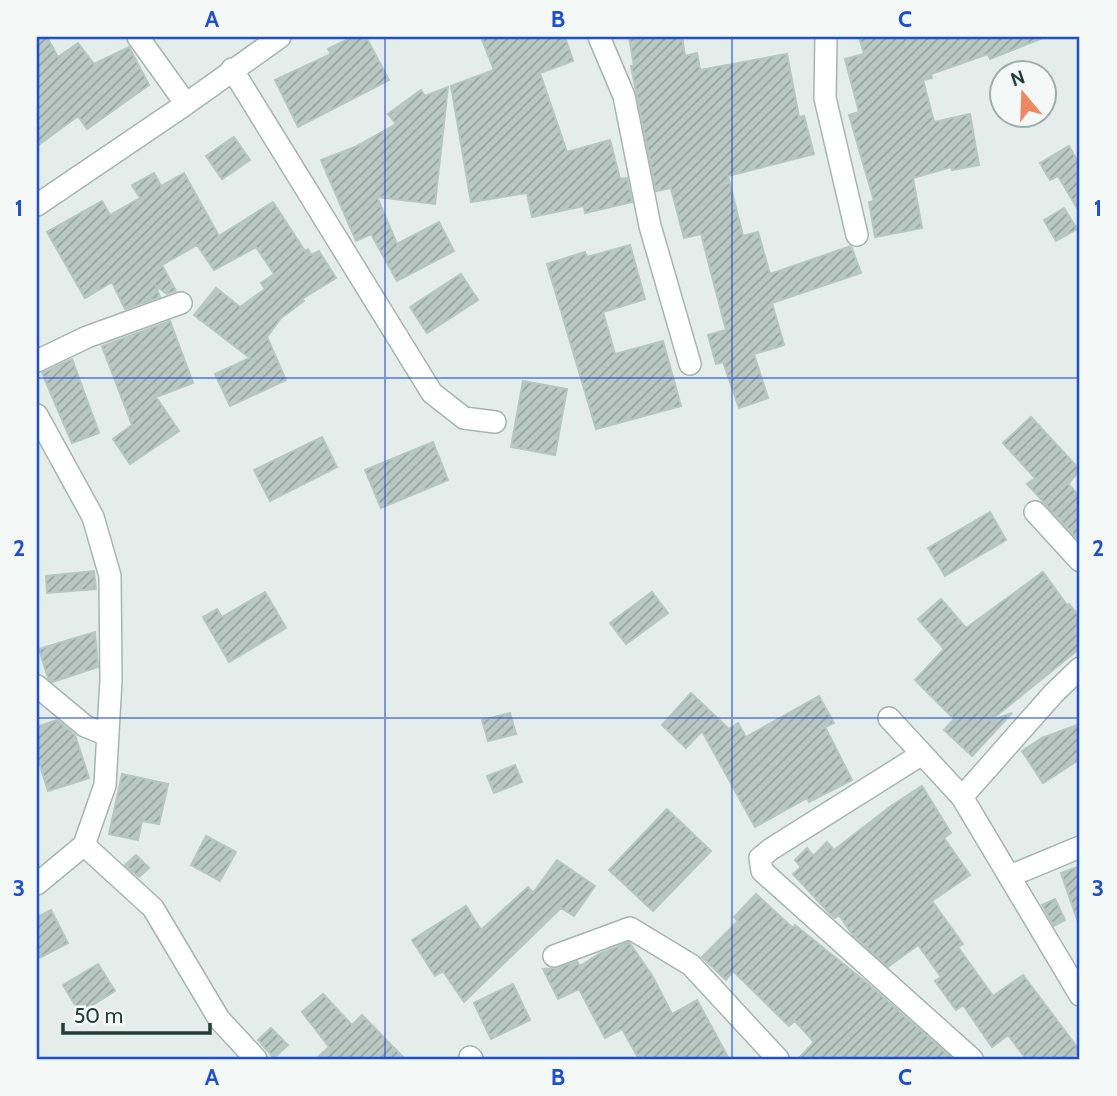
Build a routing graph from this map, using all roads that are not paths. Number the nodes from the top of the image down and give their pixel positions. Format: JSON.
{"nodes":[{"id":1,"x":138,"y":37,"type":"edge"},
{"id":2,"x":281,"y":37,"type":"edge"},
{"id":3,"x":599,"y":37,"type":"edge"},
{"id":4,"x":826,"y":37,"type":"edge"},
{"id":5,"x":232,"y":69,"type":"junction"},
{"id":6,"x":186,"y":104,"type":"junction"},
{"id":7,"x":37,"y":205,"type":"edge"},
{"id":8,"x":857,"y":235,"type":"dead end"},
{"id":9,"x":181,"y":303,"type":"dead end"},
{"id":10,"x":37,"y":361,"type":"edge"},
{"id":11,"x":690,"y":364,"type":"dead end"},
{"id":12,"x":37,"y":415,"type":"edge"},
{"id":13,"x":495,"y":422,"type":"dead end"},
{"id":14,"x":1035,"y":512,"type":"dead end"},
{"id":15,"x":1080,"y":561,"type":"edge"},
{"id":16,"x":1080,"y":668,"type":"edge"},
{"id":17,"x":37,"y":686,"type":"edge"},
{"id":18,"x":889,"y":718,"type":"dead end"},
{"id":19,"x":107,"y":735,"type":"junction"},
{"id":20,"x":922,"y":754,"type":"junction"},
{"id":21,"x":962,"y":797,"type":"junction"},
{"id":22,"x":84,"y":845,"type":"junction"},
{"id":23,"x":1080,"y":847,"type":"edge"},
{"id":24,"x":1010,"y":876,"type":"junction"},
{"id":25,"x":37,"y":884,"type":"edge"},
{"id":26,"x":554,"y":956,"type":"dead end"},
{"id":27,"x":1080,"y":995,"type":"edge"},
{"id":28,"x":256,"y":1059,"type":"edge"},
{"id":29,"x":778,"y":1059,"type":"edge"},
{"id":30,"x":972,"y":1059,"type":"edge"}],
"edges":[{"from":1,"to":6,"type":"street"},
{"from":2,"to":5,"type":"street"},
{"from":3,"to":11,"type":"street"},
{"from":4,"to":8,"type":"street"},
{"from":5,"to":6,"type":"street"},
{"from":5,"to":13,"type":"street"},
{"from":6,"to":7,"type":"street"},
{"from":9,"to":10,"type":"street"},
{"from":12,"to":19,"type":"street"},
{"from":14,"to":15,"type":"street"},
{"from":16,"to":21,"type":"street"},
{"from":17,"to":19,"type":"street"},
{"from":18,"to":20,"type":"street"},
{"from":19,"to":22,"type":"street"},
{"from":20,"to":21,"type":"street"},
{"from":20,"to":30,"type":"street"},
{"from":21,"to":24,"type":"street"},
{"from":22,"to":25,"type":"street"},
{"from":22,"to":28,"type":"street"},
{"from":23,"to":24,"type":"street"},
{"from":24,"to":27,"type":"street"},
{"from":26,"to":29,"type":"street"}]}
